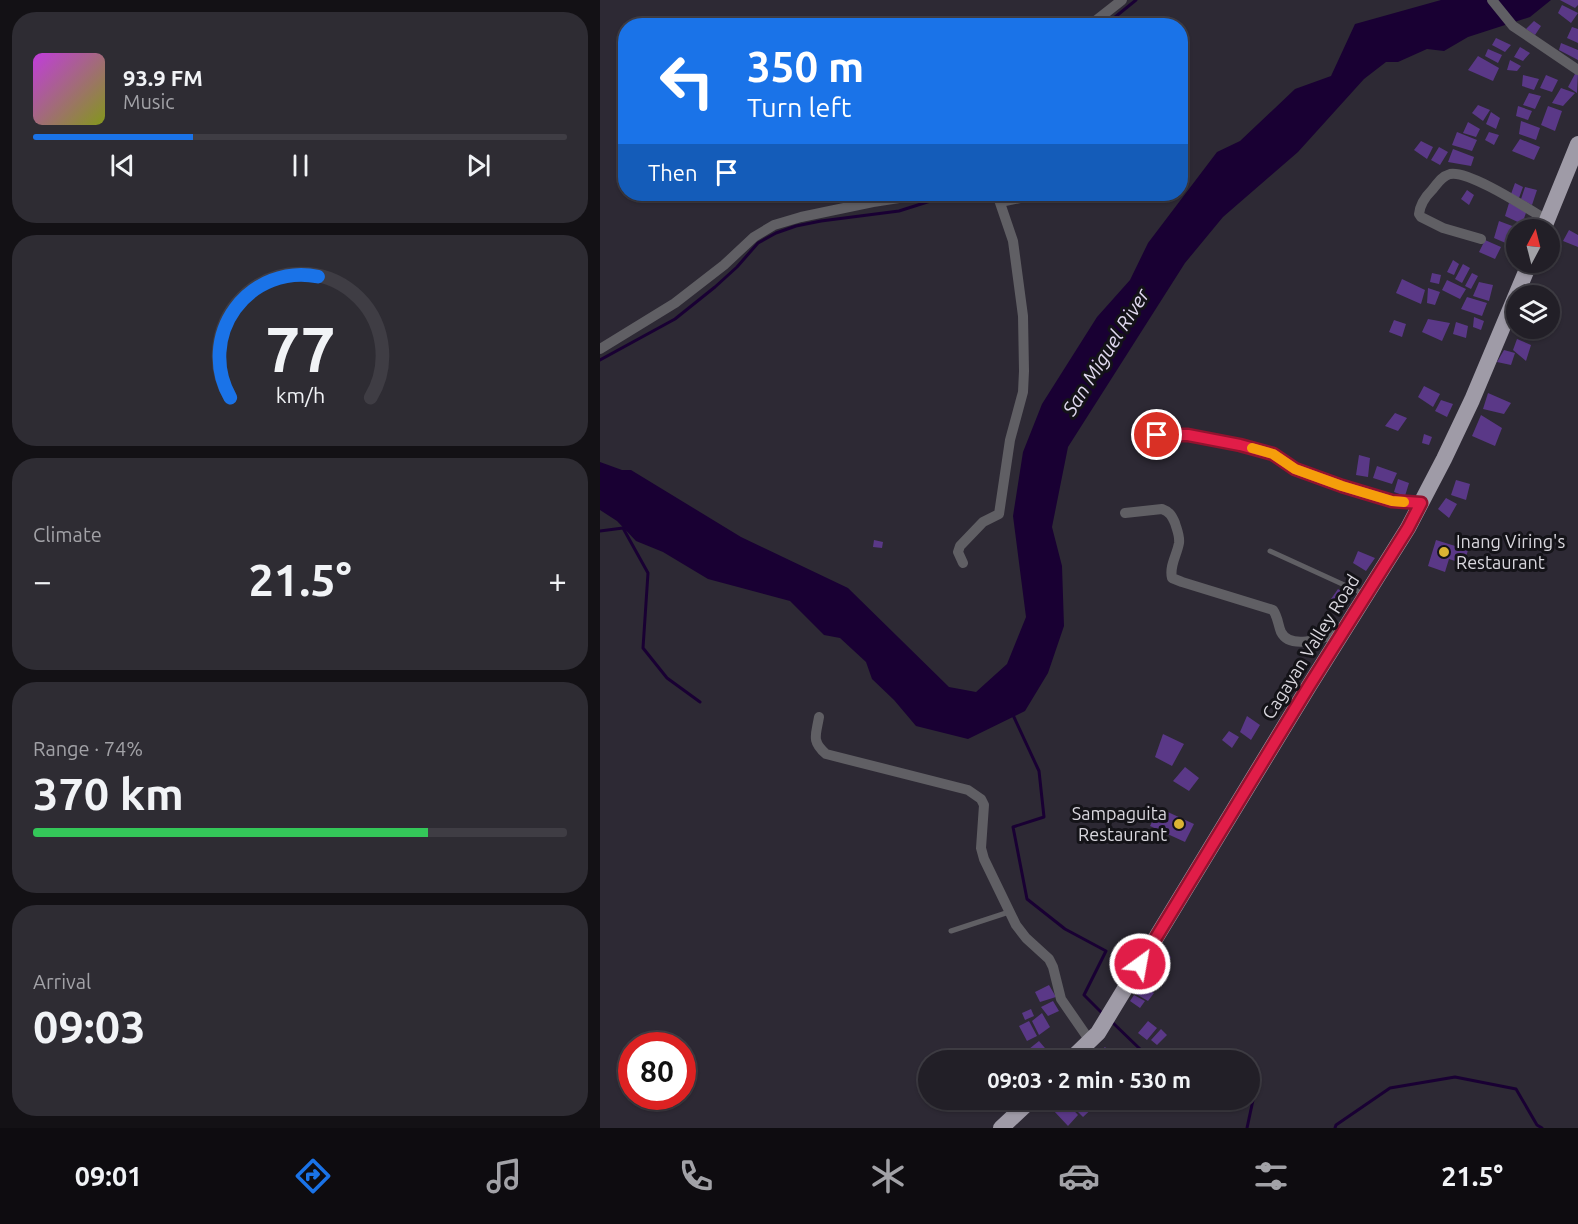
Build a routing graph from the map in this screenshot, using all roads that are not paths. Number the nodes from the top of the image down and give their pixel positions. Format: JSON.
{"nodes":[{"id":1,"x":1122,"y":0,"type":"edge"},
{"id":2,"x":1492,"y":0,"type":"edge"},
{"id":3,"x":1099,"y":18,"type":"edge"},
{"id":4,"x":1578,"y":70,"type":"edge"},
{"id":5,"x":1578,"y":144,"type":"edge"},
{"id":6,"x":887,"y":201,"type":"edge"},
{"id":7,"x":999,"y":201,"type":"edge"},
{"id":8,"x":1536,"y":219,"type":"edge"},
{"id":9,"x":1547,"y":219,"type":"edge"},
{"id":10,"x":1481,"y":239,"type":"dead end"},
{"id":11,"x":1525,"y":273,"type":"edge"},
{"id":12,"x":600,"y":349,"type":"edge"},
{"id":13,"x":1157,"y":435,"type":"dead end"},
{"id":14,"x":1421,"y":503,"type":"junction"},
{"id":15,"x":1125,"y":513,"type":"dead end"},
{"id":16,"x":1270,"y":551,"type":"dead end"},
{"id":17,"x":963,"y":563,"type":"dead end"},
{"id":18,"x":1366,"y":595,"type":"junction"},
{"id":19,"x":1344,"y":630,"type":"junction"},
{"id":20,"x":819,"y":717,"type":"dead end"},
{"id":21,"x":1009,"y":912,"type":"junction"},
{"id":22,"x":951,"y":931,"type":"dead end"},
{"id":23,"x":1094,"y":1037,"type":"junction"},
{"id":24,"x":1080,"y":1050,"type":"edge"},
{"id":25,"x":1020,"y":1110,"type":"edge"},
{"id":26,"x":1001,"y":1128,"type":"edge"}],
"edges":[{"from":1,"to":3,"type":"street"},
{"from":2,"to":4,"type":"street"},
{"from":5,"to":9,"type":"highway"},
{"from":6,"to":12,"type":"street"},
{"from":7,"to":17,"type":"street"},
{"from":8,"to":10,"type":"street"},
{"from":11,"to":14,"type":"highway","name":"Cagayan Valley Road"},
{"from":13,"to":14,"type":"lane"},
{"from":14,"to":18,"type":"highway","name":"Cagayan Valley Road"},
{"from":15,"to":19,"type":"street"},
{"from":16,"to":18,"type":"lane"},
{"from":18,"to":19,"type":"highway","name":"Cagayan Valley Road"},
{"from":19,"to":23,"type":"highway","name":"Cagayan Valley Road"},
{"from":20,"to":21,"type":"street"},
{"from":21,"to":22,"type":"lane"},
{"from":21,"to":23,"type":"street"},
{"from":23,"to":24,"type":"highway","name":"Cagayan Valley Road"},
{"from":25,"to":26,"type":"highway"}]}
